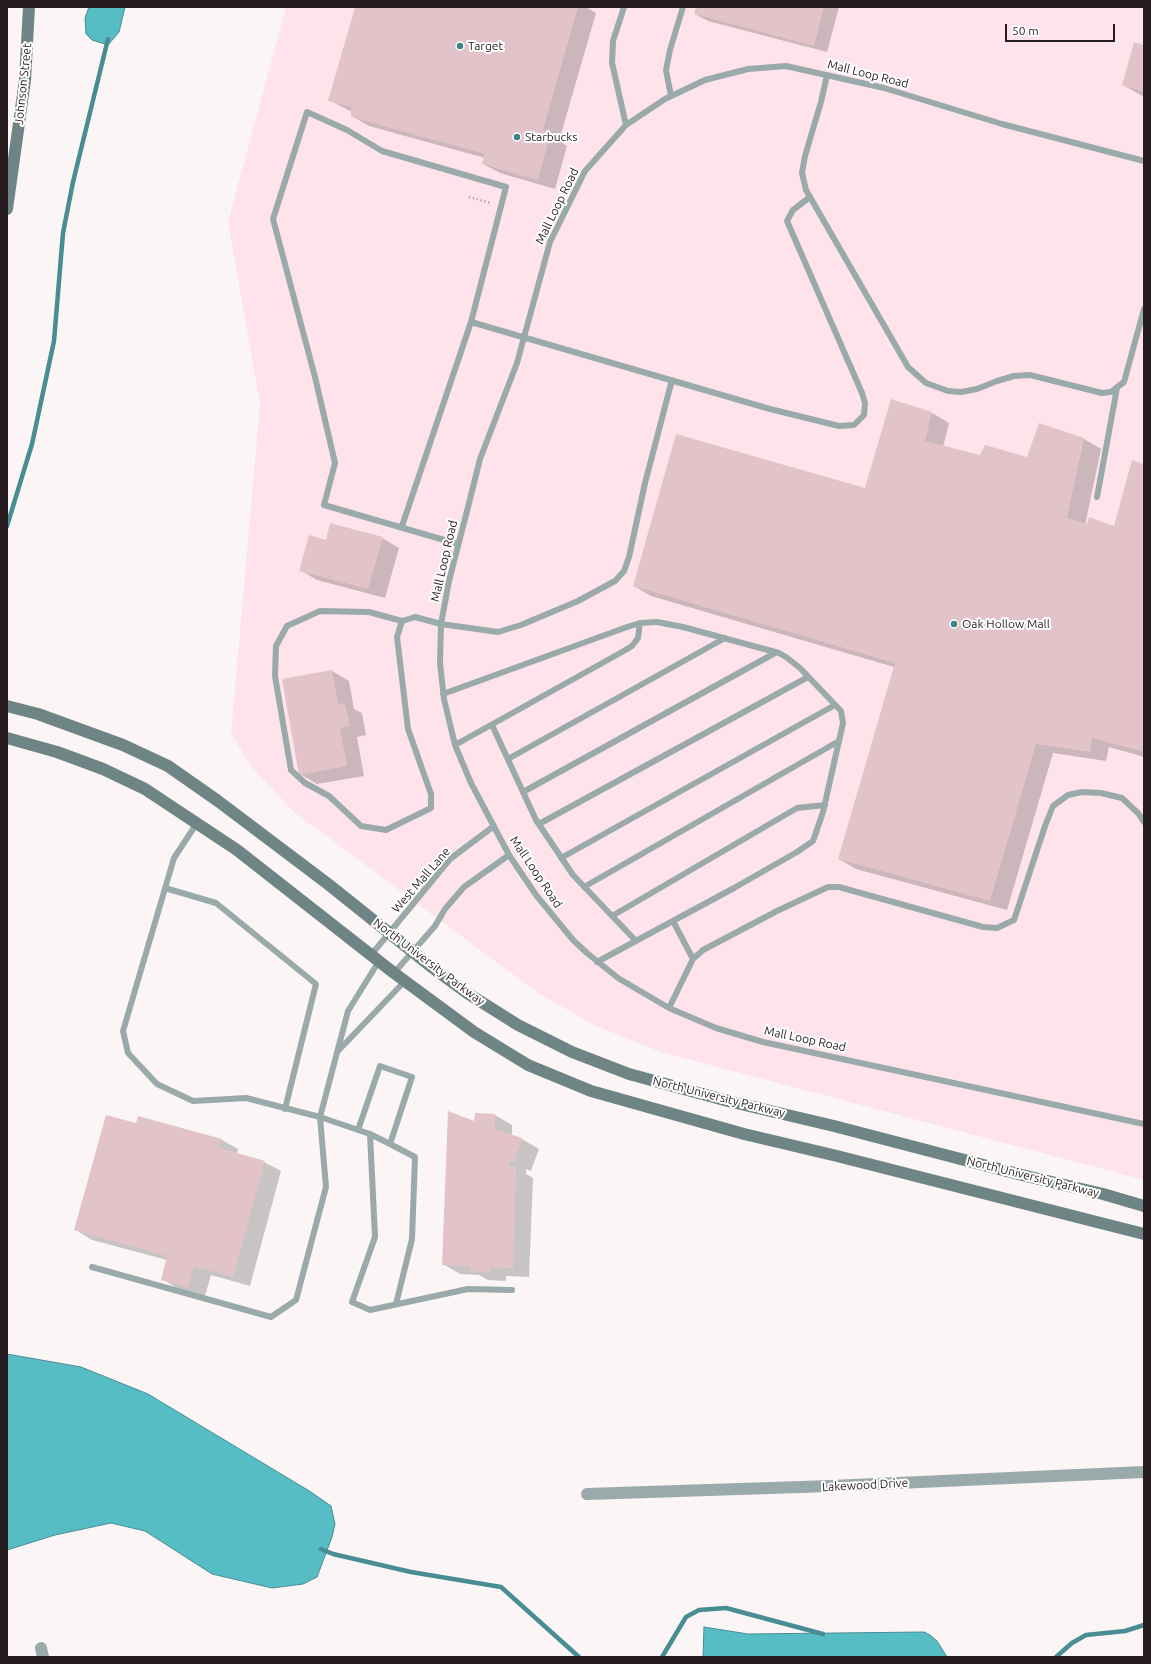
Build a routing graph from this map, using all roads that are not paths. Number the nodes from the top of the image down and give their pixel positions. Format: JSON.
{"nodes":[{"id":1,"x":29,"y":7,"type":"edge"},
{"id":2,"x":624,"y":7,"type":"edge"},
{"id":3,"x":683,"y":7,"type":"edge"},
{"id":4,"x":827,"y":75,"type":"junction"},
{"id":5,"x":671,"y":96,"type":"junction"},
{"id":6,"x":626,"y":125,"type":"junction"},
{"id":7,"x":1144,"y":162,"type":"edge"},
{"id":8,"x":810,"y":197,"type":"junction"},
{"id":9,"x":7,"y":209,"type":"edge"},
{"id":10,"x":1144,"y":309,"type":"edge"},
{"id":11,"x":471,"y":322,"type":"junction"},
{"id":12,"x":524,"y":336,"type":"junction"},
{"id":13,"x":672,"y":380,"type":"junction"},
{"id":14,"x":1117,"y":388,"type":"junction"},
{"id":15,"x":1097,"y":497,"type":"dead end"},
{"id":16,"x":402,"y":526,"type":"junction"},
{"id":17,"x":458,"y":544,"type":"junction"},
{"id":18,"x":402,"y":621,"type":"junction"},
{"id":19,"x":640,"y":623,"type":"junction"},
{"id":20,"x":441,"y":624,"type":"junction"},
{"id":21,"x":725,"y":638,"type":"junction"},
{"id":22,"x":776,"y":653,"type":"junction"},
{"id":23,"x":808,"y":677,"type":"junction"},
{"id":24,"x":443,"y":694,"type":"junction"},
{"id":25,"x":835,"y":705,"type":"junction"},
{"id":26,"x":7,"y":706,"type":"edge"},
{"id":27,"x":492,"y":725,"type":"junction"},
{"id":28,"x":7,"y":738,"type":"edge"},
{"id":29,"x":839,"y":741,"type":"junction"},
{"id":30,"x":455,"y":745,"type":"junction"},
{"id":31,"x":508,"y":759,"type":"junction"},
{"id":32,"x":523,"y":792,"type":"junction"},
{"id":33,"x":825,"y":805,"type":"junction"},
{"id":34,"x":1144,"y":822,"type":"edge"},
{"id":35,"x":197,"y":823,"type":"junction"},
{"id":36,"x":539,"y":824,"type":"junction"},
{"id":37,"x":494,"y":826,"type":"junction"},
{"id":38,"x":510,"y":855,"type":"junction"},
{"id":39,"x":561,"y":858,"type":"junction"},
{"id":40,"x":584,"y":887,"type":"junction"},
{"id":41,"x":165,"y":888,"type":"junction"},
{"id":42,"x":612,"y":916,"type":"junction"},
{"id":43,"x":673,"y":921,"type":"junction"},
{"id":44,"x":390,"y":933,"type":"junction"},
{"id":45,"x":636,"y":940,"type":"junction"},
{"id":46,"x":413,"y":951,"type":"junction"},
{"id":47,"x":375,"y":958,"type":"junction"},
{"id":48,"x":693,"y":959,"type":"junction"},
{"id":49,"x":597,"y":962,"type":"junction"},
{"id":50,"x":394,"y":974,"type":"junction"},
{"id":51,"x":404,"y":981,"type":"junction"},
{"id":52,"x":669,"y":1008,"type":"junction"},
{"id":53,"x":336,"y":1054,"type":"junction"},
{"id":54,"x":286,"y":1109,"type":"junction"},
{"id":55,"x":320,"y":1117,"type":"junction"},
{"id":56,"x":1144,"y":1124,"type":"edge"},
{"id":57,"x":358,"y":1130,"type":"junction"},
{"id":58,"x":370,"y":1134,"type":"junction"},
{"id":59,"x":390,"y":1144,"type":"junction"},
{"id":60,"x":1144,"y":1206,"type":"edge"},
{"id":61,"x":1144,"y":1234,"type":"edge"},
{"id":62,"x":92,"y":1267,"type":"dead end"},
{"id":63,"x":512,"y":1290,"type":"dead end"},
{"id":64,"x":396,"y":1304,"type":"junction"},
{"id":65,"x":1144,"y":1472,"type":"edge"},
{"id":66,"x":587,"y":1494,"type":"dead end"}],
"edges":[{"from":1,"to":9,"type":"main road","name":"Johnson Street"},
{"from":2,"to":6,"type":"lane"},
{"from":3,"to":5,"type":"lane"},
{"from":4,"to":5,"type":"lane","name":"Mall Loop Road"},
{"from":4,"to":7,"type":"lane","name":"Mall Loop Road"},
{"from":4,"to":8,"type":"lane"},
{"from":5,"to":6,"type":"lane","name":"Mall Loop Road"},
{"from":6,"to":12,"type":"lane","name":"Mall Loop Road"},
{"from":8,"to":13,"type":"lane"},
{"from":8,"to":14,"type":"lane"},
{"from":10,"to":14,"type":"lane"},
{"from":11,"to":12,"type":"lane"},
{"from":11,"to":16,"type":"lane"},
{"from":11,"to":16,"type":"lane"},
{"from":12,"to":13,"type":"lane"},
{"from":12,"to":17,"type":"lane","name":"Mall Loop Road"},
{"from":13,"to":20,"type":"lane"},
{"from":14,"to":15,"type":"lane"},
{"from":16,"to":17,"type":"lane"},
{"from":17,"to":20,"type":"lane","name":"Mall Loop Road"},
{"from":18,"to":18,"type":"lane"},
{"from":18,"to":20,"type":"lane"},
{"from":19,"to":21,"type":"lane"},
{"from":19,"to":24,"type":"lane"},
{"from":19,"to":27,"type":"lane"},
{"from":20,"to":24,"type":"lane","name":"Mall Loop Road"},
{"from":21,"to":22,"type":"lane"},
{"from":21,"to":31,"type":"lane"},
{"from":22,"to":23,"type":"lane"},
{"from":22,"to":32,"type":"lane"},
{"from":23,"to":25,"type":"lane"},
{"from":23,"to":36,"type":"lane"},
{"from":24,"to":30,"type":"lane","name":"Mall Loop Road"},
{"from":25,"to":29,"type":"lane"},
{"from":25,"to":39,"type":"lane"},
{"from":26,"to":44,"type":"main road","name":"North University Parkway"},
{"from":27,"to":30,"type":"lane"},
{"from":27,"to":31,"type":"lane"},
{"from":28,"to":35,"type":"main road"},
{"from":29,"to":33,"type":"lane"},
{"from":29,"to":40,"type":"lane"},
{"from":30,"to":37,"type":"lane","name":"Mall Loop Road"},
{"from":31,"to":32,"type":"lane"},
{"from":32,"to":36,"type":"lane"},
{"from":33,"to":42,"type":"lane"},
{"from":33,"to":43,"type":"lane"},
{"from":34,"to":48,"type":"lane"},
{"from":35,"to":41,"type":"lane"},
{"from":35,"to":47,"type":"main road"},
{"from":36,"to":39,"type":"lane"},
{"from":37,"to":38,"type":"lane","name":"Mall Loop Road"},
{"from":37,"to":44,"type":"lane","name":"West Mall Lane"},
{"from":38,"to":46,"type":"lane"},
{"from":38,"to":49,"type":"lane","name":"Mall Loop Road"},
{"from":39,"to":40,"type":"lane"},
{"from":40,"to":42,"type":"lane"},
{"from":41,"to":54,"type":"lane"},
{"from":41,"to":54,"type":"lane"},
{"from":42,"to":45,"type":"lane"},
{"from":43,"to":45,"type":"lane"},
{"from":43,"to":48,"type":"lane"},
{"from":44,"to":46,"type":"main road","name":"North University Parkway"},
{"from":44,"to":47,"type":"lane","name":"West Mall Lane"},
{"from":45,"to":49,"type":"lane"},
{"from":46,"to":50,"type":"lane"},
{"from":46,"to":60,"type":"main road","name":"North University Parkway"},
{"from":47,"to":50,"type":"main road"},
{"from":47,"to":53,"type":"lane","name":"West Mall Lane"},
{"from":48,"to":52,"type":"lane"},
{"from":49,"to":52,"type":"lane","name":"Mall Loop Road"},
{"from":50,"to":51,"type":"main road"},
{"from":51,"to":53,"type":"lane"},
{"from":51,"to":61,"type":"main road"},
{"from":52,"to":56,"type":"lane","name":"Mall Loop Road"},
{"from":53,"to":55,"type":"lane","name":"West Mall Lane"},
{"from":54,"to":55,"type":"lane"},
{"from":55,"to":57,"type":"lane"},
{"from":55,"to":62,"type":"lane","name":"West Mall Lane"},
{"from":57,"to":58,"type":"lane"},
{"from":57,"to":59,"type":"lane"},
{"from":58,"to":59,"type":"lane"},
{"from":58,"to":64,"type":"lane"},
{"from":59,"to":64,"type":"lane"},
{"from":63,"to":64,"type":"lane"},
{"from":65,"to":66,"type":"street","name":"Lakewood Drive"}]}
